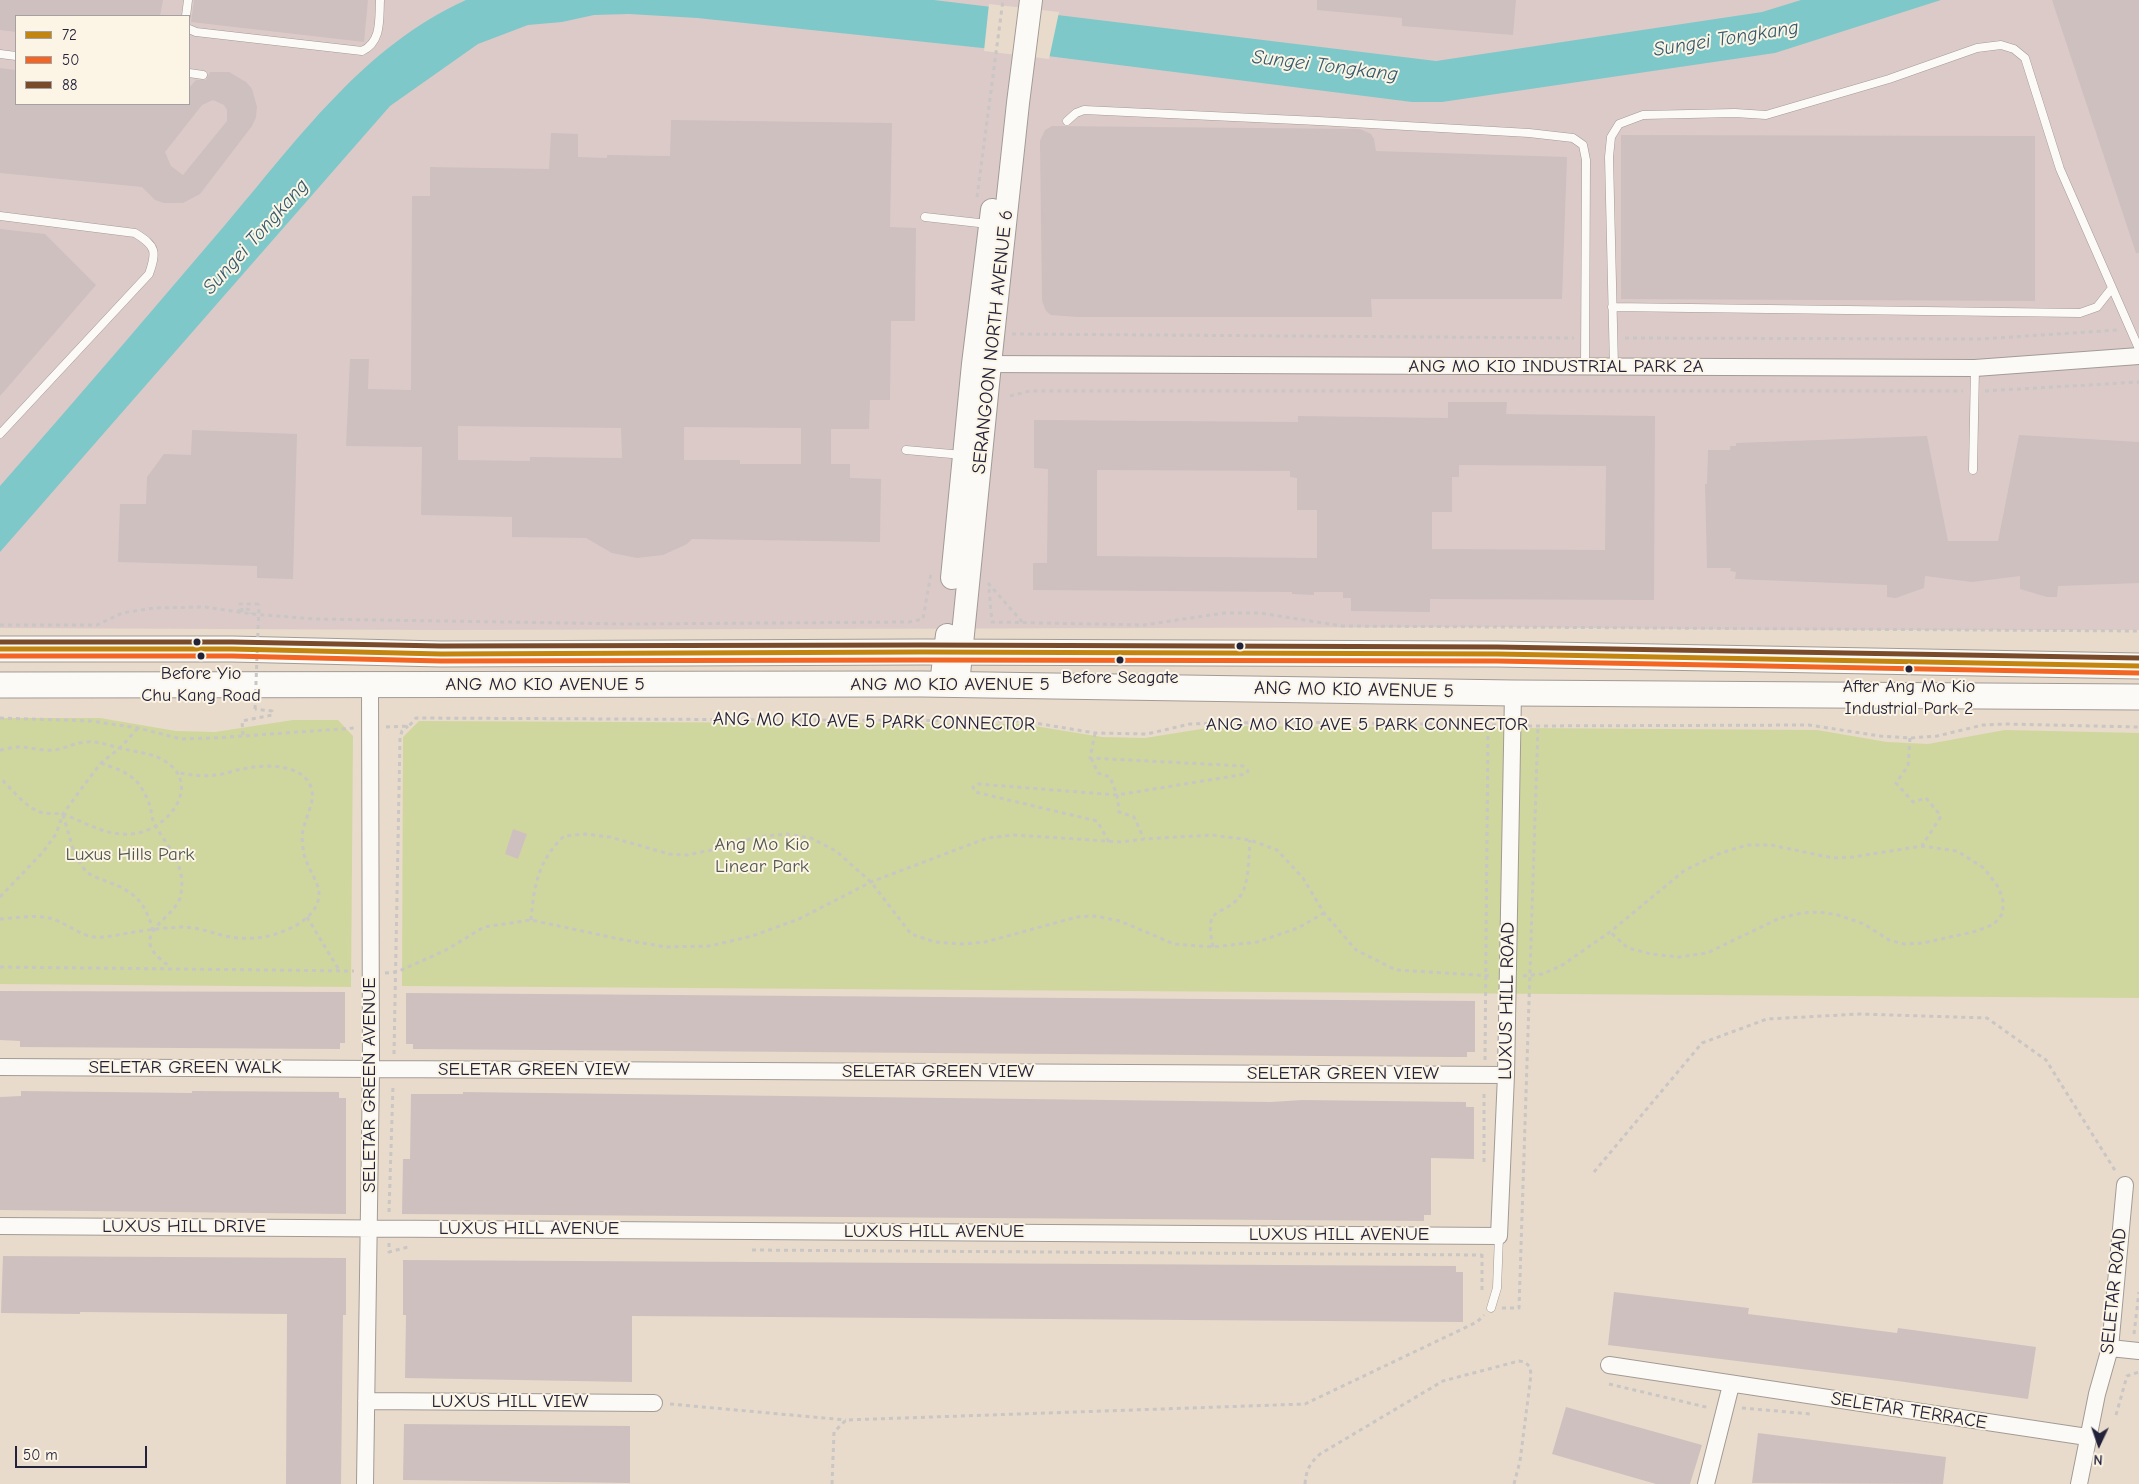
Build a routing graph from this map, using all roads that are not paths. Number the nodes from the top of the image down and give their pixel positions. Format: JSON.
{"nodes":[{"id":1,"x":188,"y":0,"type":"edge"},
{"id":2,"x":380,"y":0,"type":"edge"},
{"id":3,"x":1016,"y":0,"type":"edge"},
{"id":4,"x":1031,"y":0,"type":"edge"},
{"id":5,"x":186,"y":15,"type":"edge"},
{"id":6,"x":190,"y":29,"type":"edge"},
{"id":7,"x":0,"y":54,"type":"edge"},
{"id":8,"x":15,"y":56,"type":"edge"},
{"id":9,"x":190,"y":73,"type":"edge"},
{"id":10,"x":203,"y":75,"type":"dead end"},
{"id":11,"x":1004,"y":102,"type":"junction"},
{"id":12,"x":1067,"y":121,"type":"dead end"},
{"id":13,"x":0,"y":216,"type":"edge"},
{"id":14,"x":925,"y":217,"type":"dead end"},
{"id":15,"x":998,"y":225,"type":"junction"},
{"id":16,"x":2112,"y":288,"type":"junction"},
{"id":17,"x":1612,"y":307,"type":"junction"},
{"id":18,"x":2139,"y":349,"type":"edge"},
{"id":19,"x":2139,"y":356,"type":"edge"},
{"id":20,"x":981,"y":364,"type":"junction"},
{"id":21,"x":1585,"y":367,"type":"junction"},
{"id":22,"x":1614,"y":367,"type":"junction"},
{"id":23,"x":1975,"y":368,"type":"junction"},
{"id":24,"x":0,"y":434,"type":"edge"},
{"id":25,"x":906,"y":450,"type":"dead end"},
{"id":26,"x":973,"y":457,"type":"junction"},
{"id":27,"x":1973,"y":470,"type":"dead end"},
{"id":28,"x":0,"y":649,"type":"edge"},
{"id":29,"x":952,"y":652,"type":"junction"},
{"id":30,"x":1656,"y":657,"type":"junction"},
{"id":31,"x":2139,"y":666,"type":"edge"},
{"id":32,"x":950,"y":684,"type":"junction"},
{"id":33,"x":0,"y":685,"type":"edge"},
{"id":34,"x":370,"y":686,"type":"junction"},
{"id":35,"x":1513,"y":693,"type":"junction"},
{"id":36,"x":1679,"y":694,"type":"junction"},
{"id":37,"x":2139,"y":697,"type":"edge"},
{"id":38,"x":0,"y":1067,"type":"edge"},
{"id":39,"x":371,"y":1069,"type":"junction"},
{"id":40,"x":1506,"y":1075,"type":"junction"},
{"id":41,"x":2125,"y":1185,"type":"road end"},
{"id":42,"x":0,"y":1226,"type":"edge"},
{"id":43,"x":368,"y":1228,"type":"junction"},
{"id":44,"x":1491,"y":1236,"type":"junction"},
{"id":45,"x":1491,"y":1308,"type":"road end"},
{"id":46,"x":2110,"y":1348,"type":"junction"},
{"id":47,"x":2139,"y":1351,"type":"edge"},
{"id":48,"x":1609,"y":1365,"type":"dead end"},
{"id":49,"x":1731,"y":1385,"type":"junction"},
{"id":50,"x":366,"y":1401,"type":"junction"},
{"id":51,"x":654,"y":1403,"type":"road end"},
{"id":52,"x":2087,"y":1437,"type":"junction"},
{"id":53,"x":365,"y":1484,"type":"edge"},
{"id":54,"x":1706,"y":1484,"type":"edge"},
{"id":55,"x":2079,"y":1484,"type":"edge"}],
"edges":[{"from":1,"to":5,"type":"lane"},
{"from":2,"to":6,"type":"lane"},
{"from":3,"to":11,"type":"street","name":"SERANGOON NORTH AVENUE 6"},
{"from":4,"to":11,"type":"street","name":"SERANGOON NORTH AVENUE 6"},
{"from":7,"to":8,"type":"lane"},
{"from":9,"to":10,"type":"lane"},
{"from":11,"to":15,"type":"street","name":"SERANGOON NORTH AVENUE 6"},
{"from":12,"to":21,"type":"lane"},
{"from":13,"to":24,"type":"lane"},
{"from":14,"to":15,"type":"lane"},
{"from":15,"to":20,"type":"street","name":"SERANGOON NORTH AVENUE 6"},
{"from":16,"to":17,"type":"lane"},
{"from":16,"to":17,"type":"lane"},
{"from":16,"to":18,"type":"lane"},
{"from":17,"to":22,"type":"lane"},
{"from":19,"to":23,"type":"street","name":"ANG MO KIO INDUSTRIAL PARK 2A"},
{"from":20,"to":21,"type":"street","name":"ANG MO KIO INDUSTRIAL PARK 2A"},
{"from":20,"to":26,"type":"street","name":"SERANGOON NORTH AVENUE 6"},
{"from":21,"to":22,"type":"street","name":"ANG MO KIO INDUSTRIAL PARK 2A"},
{"from":22,"to":23,"type":"street","name":"ANG MO KIO INDUSTRIAL PARK 2A"},
{"from":23,"to":27,"type":"lane"},
{"from":25,"to":26,"type":"lane"},
{"from":26,"to":29,"type":"street","name":"SERANGOON NORTH AVENUE 6"},
{"from":28,"to":29,"type":"main road","name":"ANG MO KIO AVENUE 5"},
{"from":29,"to":30,"type":"main road","name":"ANG MO KIO AVENUE 5"},
{"from":29,"to":32,"type":"street","name":"SERANGOON NORTH AVENUE 6"},
{"from":30,"to":31,"type":"main road","name":"ANG MO KIO AVENUE 5"},
{"from":30,"to":36,"type":"main road"},
{"from":32,"to":34,"type":"main road","name":"ANG MO KIO AVENUE 5"},
{"from":32,"to":35,"type":"main road","name":"ANG MO KIO AVENUE 5"},
{"from":33,"to":34,"type":"main road","name":"ANG MO KIO AVENUE 5"},
{"from":34,"to":39,"type":"street","name":"SELETAR GREEN AVENUE"},
{"from":35,"to":36,"type":"main road","name":"ANG MO KIO AVENUE 5"},
{"from":35,"to":40,"type":"street","name":"LUXUS HILL ROAD"},
{"from":36,"to":37,"type":"main road","name":"ANG MO KIO AVENUE 5"},
{"from":38,"to":39,"type":"street","name":"SELETAR GREEN WALK"},
{"from":39,"to":40,"type":"street","name":"SELETAR GREEN VIEW"},
{"from":39,"to":43,"type":"street","name":"SELETAR GREEN AVENUE"},
{"from":40,"to":44,"type":"street","name":"LUXUS HILL ROAD"},
{"from":41,"to":46,"type":"street","name":"SELETAR ROAD"},
{"from":42,"to":43,"type":"street","name":"LUXUS HILL DRIVE"},
{"from":43,"to":44,"type":"street","name":"LUXUS HILL AVENUE"},
{"from":43,"to":50,"type":"street","name":"SELETAR GREEN AVENUE"},
{"from":44,"to":45,"type":"lane","name":"LUXUS HILL ROAD"},
{"from":46,"to":47,"type":"street"},
{"from":46,"to":52,"type":"street","name":"SELETAR ROAD"},
{"from":48,"to":49,"type":"street","name":"SELETAR TERRACE"},
{"from":49,"to":52,"type":"street","name":"SELETAR TERRACE"},
{"from":49,"to":54,"type":"street"},
{"from":50,"to":51,"type":"street","name":"LUXUS HILL VIEW"},
{"from":50,"to":53,"type":"street","name":"SELETAR GREEN AVENUE"},
{"from":52,"to":55,"type":"street","name":"SELETAR ROAD"}]}
